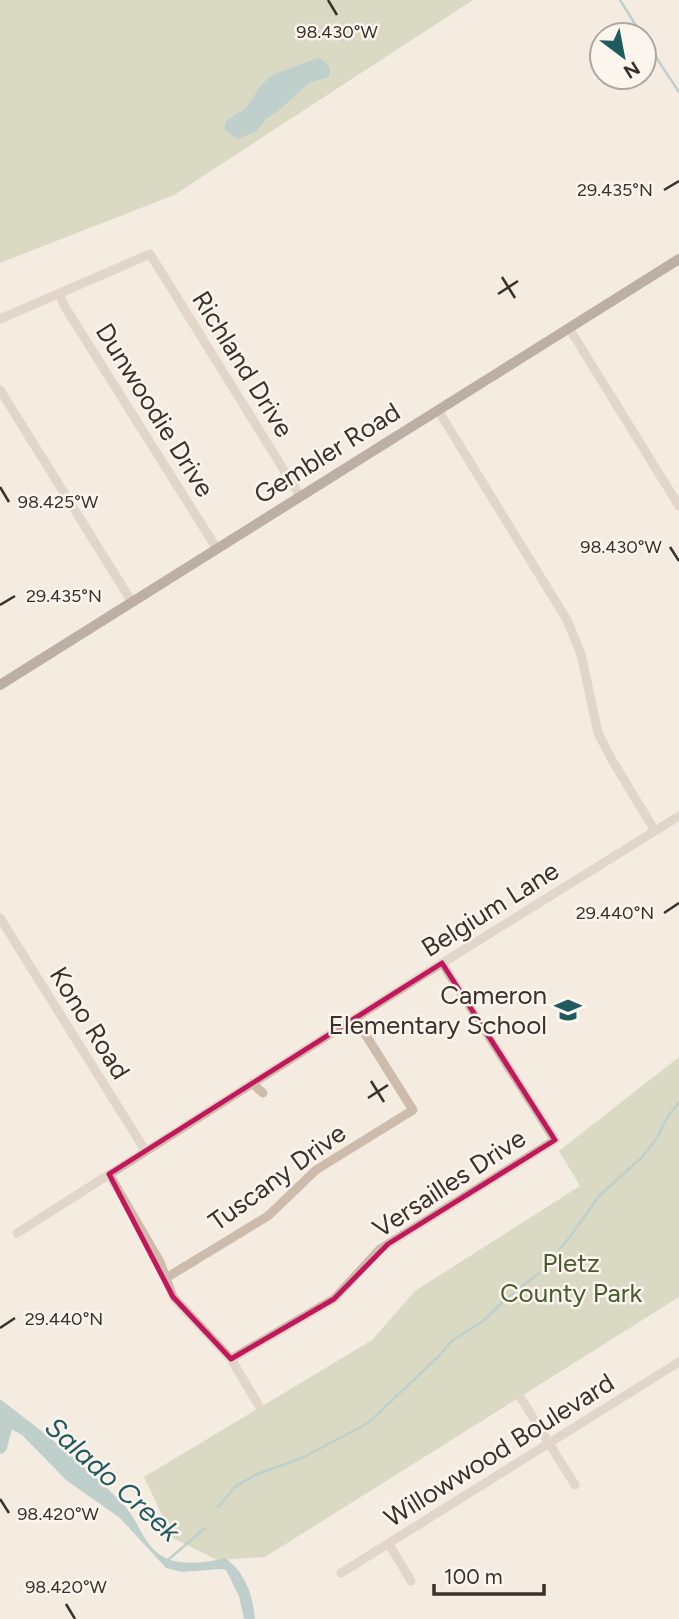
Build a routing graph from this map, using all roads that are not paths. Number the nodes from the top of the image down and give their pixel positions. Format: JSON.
{"nodes":[{"id":1,"x":679,"y":259,"type":"edge"},
{"id":2,"x":59,"y":294,"type":"junction"},
{"id":3,"x":0,"y":319,"type":"edge"},
{"id":4,"x":569,"y":328,"type":"junction"},
{"id":5,"x":0,"y":390,"type":"edge"},
{"id":6,"x":438,"y":410,"type":"junction"},
{"id":7,"x":300,"y":496,"type":"junction"},
{"id":8,"x":679,"y":506,"type":"edge"},
{"id":9,"x":218,"y":549,"type":"junction"},
{"id":10,"x":132,"y":602,"type":"junction"},
{"id":11,"x":0,"y":685,"type":"edge"},
{"id":12,"x":679,"y":816,"type":"edge"},
{"id":13,"x":655,"y":831,"type":"junction"},
{"id":14,"x":0,"y":918,"type":"edge"},
{"id":15,"x":442,"y":963,"type":"junction"},
{"id":16,"x":355,"y":1018,"type":"junction"},
{"id":17,"x":252,"y":1083,"type":"junction"},
{"id":18,"x":263,"y":1093,"type":"dead end"},
{"id":19,"x":145,"y":1150,"type":"junction"},
{"id":20,"x":109,"y":1174,"type":"junction"},
{"id":21,"x":16,"y":1233,"type":"dead end"},
{"id":22,"x":166,"y":1278,"type":"junction"},
{"id":23,"x":232,"y":1359,"type":"junction"},
{"id":24,"x":679,"y":1362,"type":"edge"},
{"id":25,"x":521,"y":1398,"type":"dead end"},
{"id":26,"x":259,"y":1406,"type":"dead end"},
{"id":27,"x":549,"y":1444,"type":"junction"},
{"id":28,"x":575,"y":1485,"type":"dead end"},
{"id":29,"x":389,"y":1544,"type":"junction"},
{"id":30,"x":341,"y":1573,"type":"dead end"},
{"id":31,"x":411,"y":1581,"type":"dead end"}],
"edges":[{"from":1,"to":4,"type":"main road","name":"Gembler Road"},
{"from":2,"to":3,"type":"street"},
{"from":2,"to":7,"type":"street","name":"Richland Drive"},
{"from":2,"to":9,"type":"street","name":"Dunwoodie Drive"},
{"from":4,"to":6,"type":"main road","name":"Gembler Road"},
{"from":4,"to":8,"type":"street"},
{"from":5,"to":10,"type":"street"},
{"from":6,"to":7,"type":"main road","name":"Gembler Road"},
{"from":6,"to":13,"type":"street"},
{"from":7,"to":9,"type":"main road","name":"Gembler Road"},
{"from":9,"to":10,"type":"main road","name":"Gembler Road"},
{"from":10,"to":11,"type":"main road","name":"Gembler Road"},
{"from":12,"to":13,"type":"street","name":"Belgium Lane"},
{"from":13,"to":15,"type":"street","name":"Belgium Lane"},
{"from":14,"to":19,"type":"street","name":"Kono Road"},
{"from":15,"to":16,"type":"street","name":"Belgium Lane"},
{"from":15,"to":23,"type":"street","name":"Versailles Drive"},
{"from":16,"to":17,"type":"street","name":"Belgium Lane"},
{"from":16,"to":22,"type":"street","name":"Tuscany Drive"},
{"from":17,"to":18,"type":"street"},
{"from":17,"to":19,"type":"street","name":"Belgium Lane"},
{"from":19,"to":20,"type":"street","name":"Belgium Lane"},
{"from":20,"to":21,"type":"street","name":"Belgium Lane"},
{"from":20,"to":22,"type":"street"},
{"from":22,"to":23,"type":"street"},
{"from":23,"to":26,"type":"street"},
{"from":24,"to":27,"type":"street","name":"Willowwood Boulevard"},
{"from":25,"to":27,"type":"street"},
{"from":27,"to":28,"type":"street"},
{"from":27,"to":29,"type":"street","name":"Willowwood Boulevard"},
{"from":29,"to":30,"type":"street","name":"Willowwood Boulevard"},
{"from":29,"to":31,"type":"street"}]}
